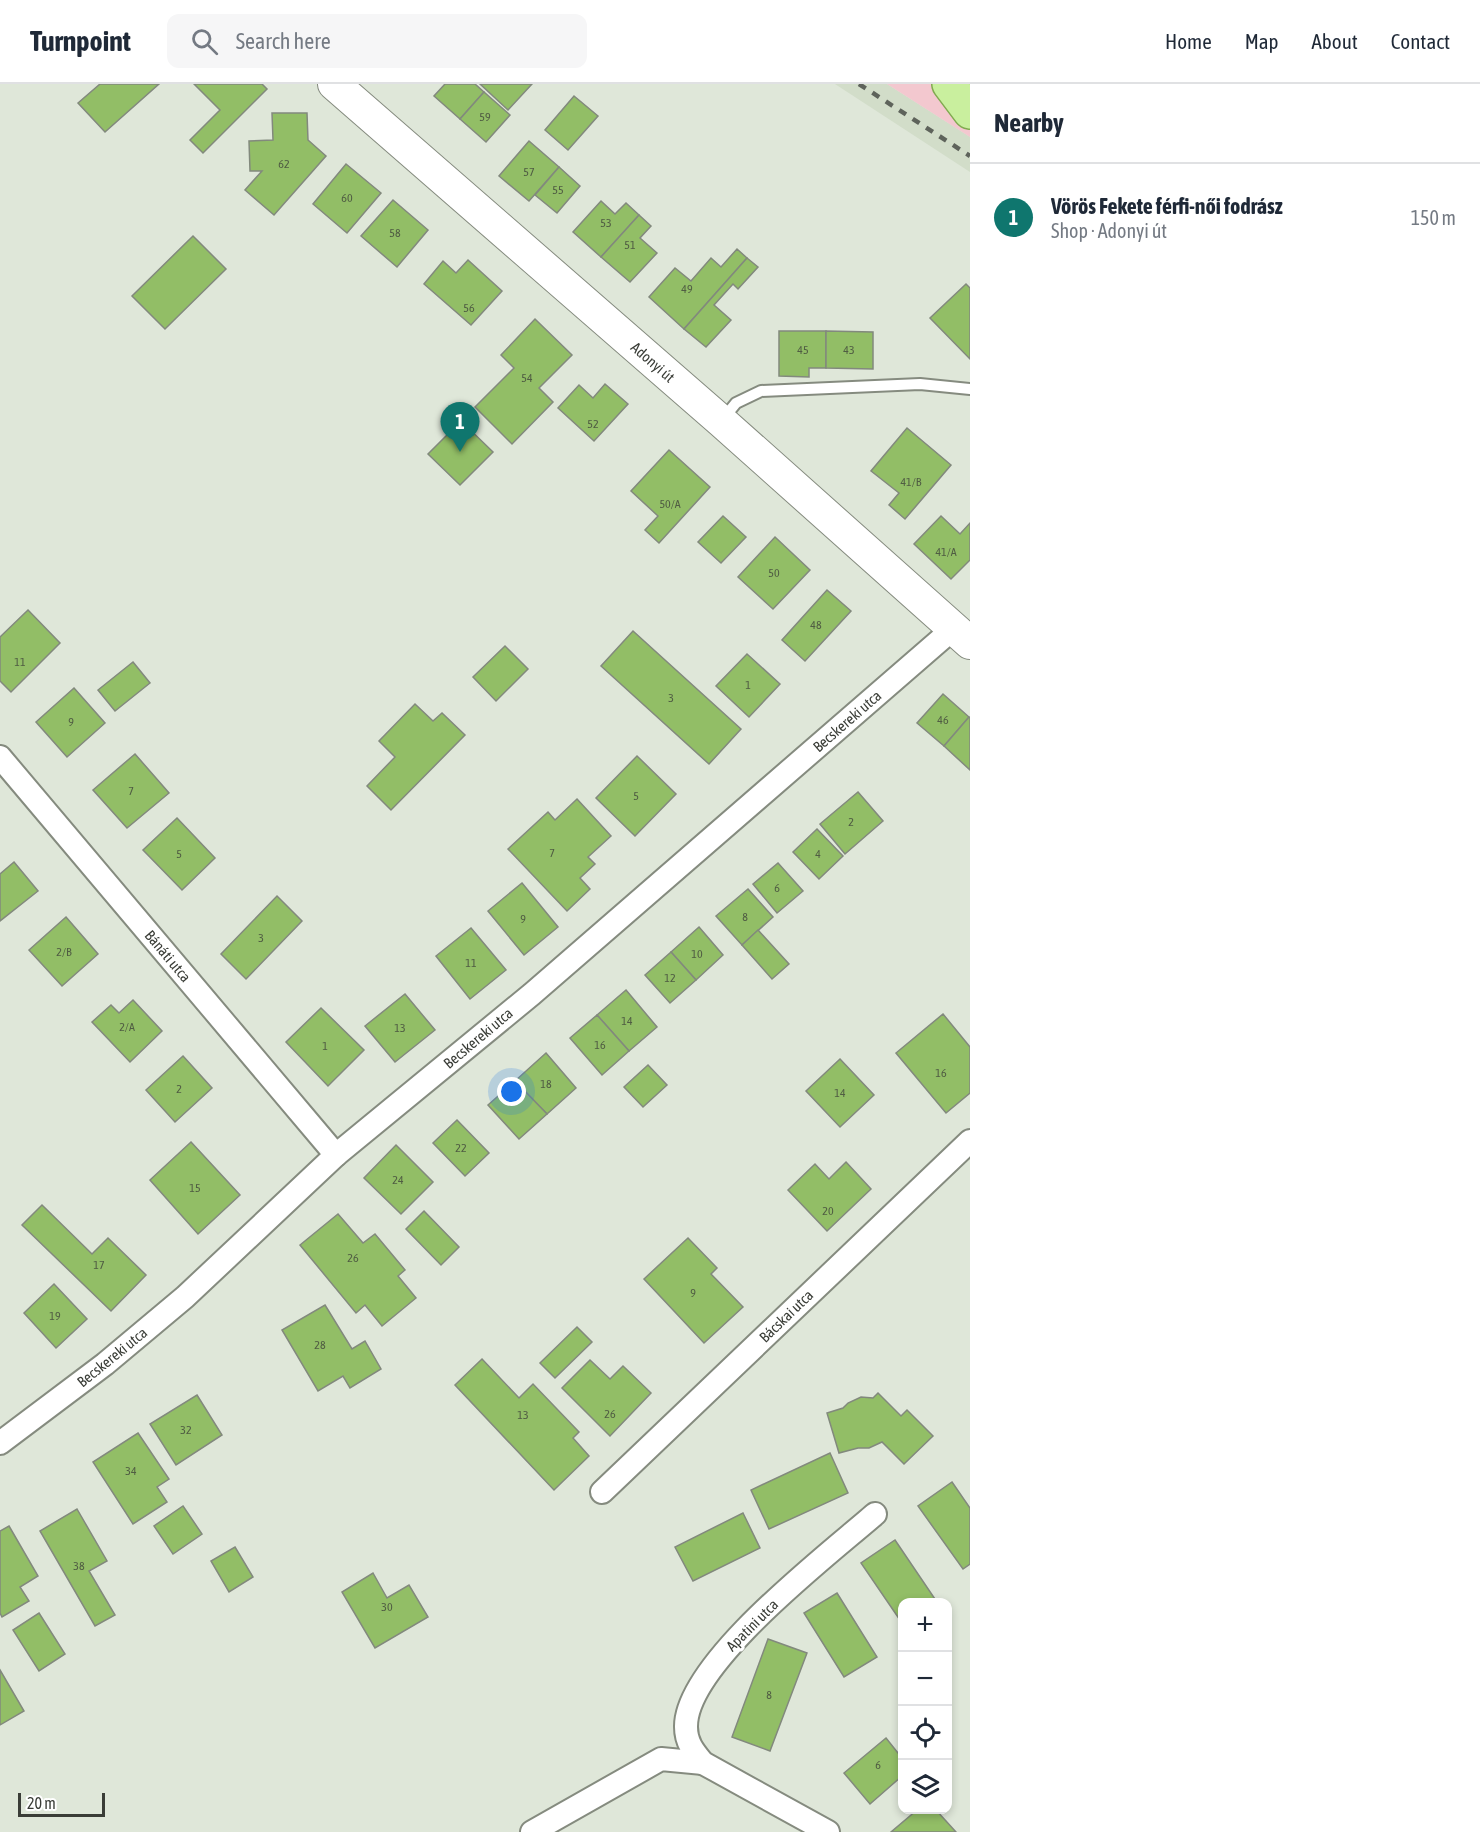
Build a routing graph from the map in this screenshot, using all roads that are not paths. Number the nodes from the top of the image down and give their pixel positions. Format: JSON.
{"nodes":[{"id":1,"x":334,"y":84,"type":"edge"},
{"id":2,"x":970,"y":389,"type":"edge"},
{"id":3,"x":721,"y":422,"type":"junction"},
{"id":4,"x":962,"y":636,"type":"edge"},
{"id":5,"x":0,"y":757,"type":"edge"},
{"id":6,"x":970,"y":1141,"type":"edge"},
{"id":7,"x":336,"y":1155,"type":"junction"},
{"id":8,"x":0,"y":1443,"type":"edge"},
{"id":9,"x":602,"y":1492,"type":"dead end"},
{"id":10,"x":875,"y":1514,"type":"dead end"},
{"id":11,"x":703,"y":1763,"type":"junction"},
{"id":12,"x":532,"y":1832,"type":"edge"},
{"id":13,"x":828,"y":1832,"type":"edge"}],
"edges":[{"from":1,"to":3,"type":"street","name":"Adonyi út"},
{"from":2,"to":3,"type":"lane"},
{"from":3,"to":4,"type":"street","name":"Adonyi út"},
{"from":4,"to":7,"type":"street","name":"Becskereki utca"},
{"from":5,"to":7,"type":"street","name":"Bánáti utca"},
{"from":6,"to":9,"type":"street","name":"Bácskai utca"},
{"from":7,"to":8,"type":"street","name":"Becskereki utca"},
{"from":10,"to":11,"type":"street","name":"Apatini utca"},
{"from":11,"to":12,"type":"street","name":"Apatini utca"},
{"from":11,"to":13,"type":"street","name":"Apatini utca"}]}
